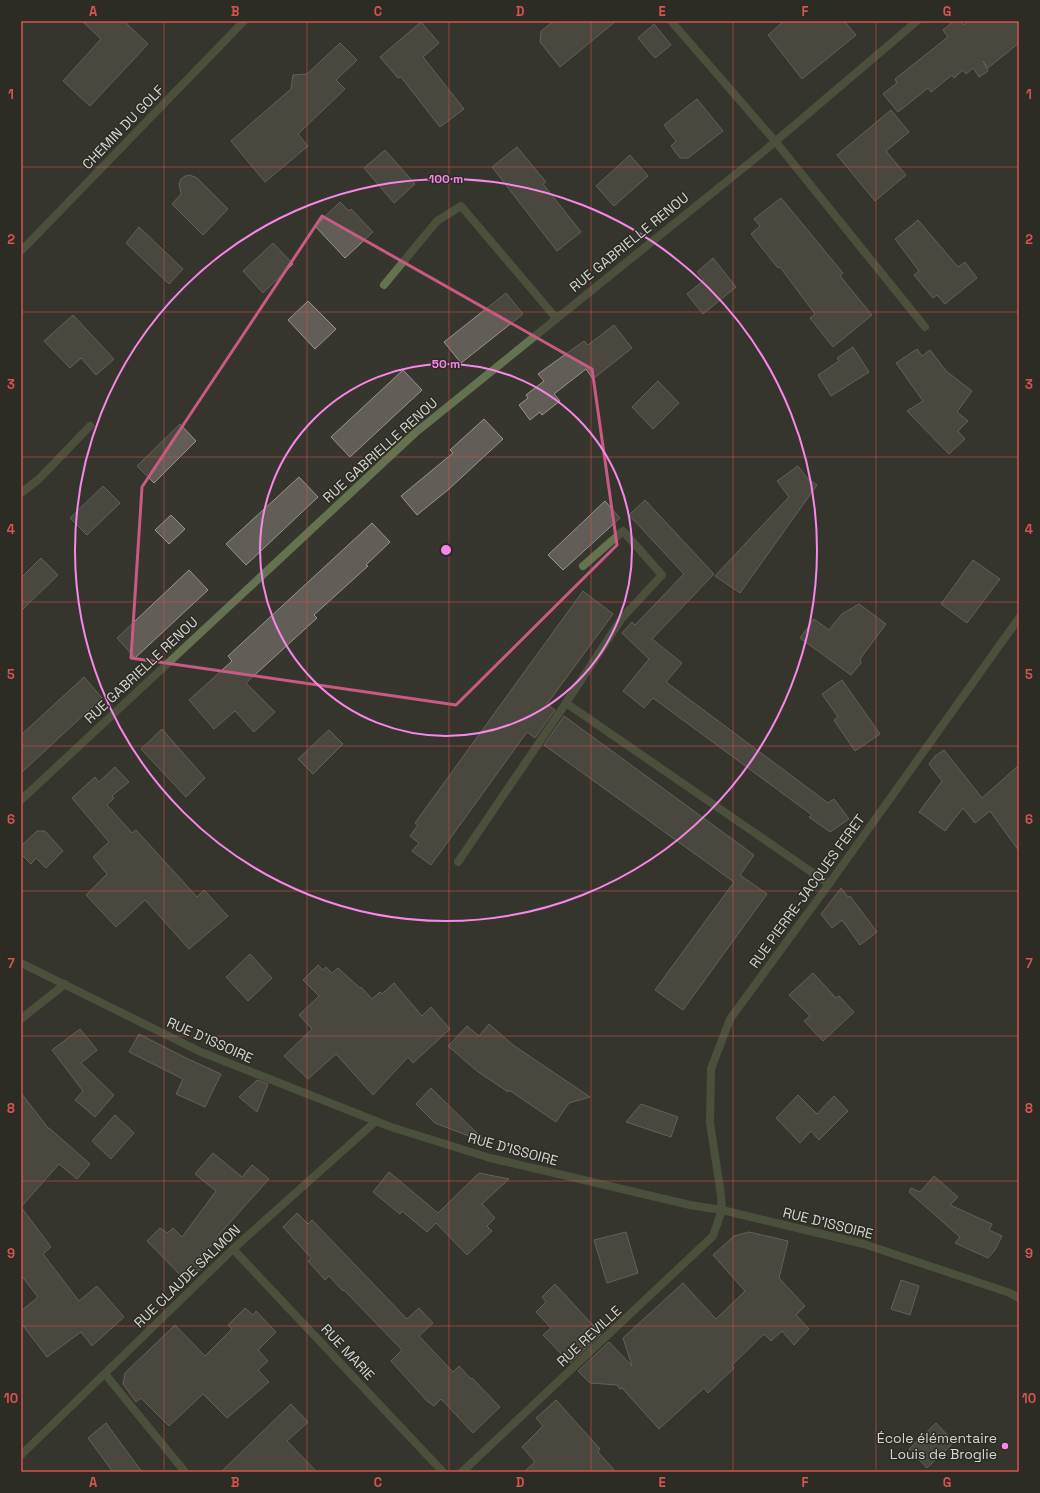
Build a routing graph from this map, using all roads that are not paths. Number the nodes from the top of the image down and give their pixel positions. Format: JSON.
{"nodes":[{"id":1,"x":244,"y":21,"type":"edge"},
{"id":2,"x":671,"y":21,"type":"edge"},
{"id":3,"x":917,"y":21,"type":"edge"},
{"id":4,"x":775,"y":141,"type":"junction"},
{"id":5,"x":21,"y":251,"type":"edge"},
{"id":6,"x":384,"y":285,"type":"dead end"},
{"id":7,"x":556,"y":318,"type":"junction"},
{"id":8,"x":925,"y":327,"type":"dead end"},
{"id":9,"x":90,"y":426,"type":"dead end"},
{"id":10,"x":21,"y":493,"type":"edge"},
{"id":11,"x":583,"y":566,"type":"dead end"},
{"id":12,"x":1019,"y":618,"type":"edge"},
{"id":13,"x":566,"y":703,"type":"junction"},
{"id":14,"x":21,"y":800,"type":"edge"},
{"id":15,"x":458,"y":862,"type":"dead end"},
{"id":16,"x":829,"y":884,"type":"junction"},
{"id":17,"x":21,"y":963,"type":"edge"},
{"id":18,"x":65,"y":984,"type":"junction"},
{"id":19,"x":21,"y":1019,"type":"edge"},
{"id":20,"x":376,"y":1121,"type":"junction"},
{"id":21,"x":722,"y":1210,"type":"junction"},
{"id":22,"x":234,"y":1249,"type":"junction"},
{"id":23,"x":1019,"y":1298,"type":"edge"},
{"id":24,"x":105,"y":1374,"type":"junction"},
{"id":25,"x":21,"y":1455,"type":"edge"},
{"id":26,"x":185,"y":1472,"type":"edge"},
{"id":27,"x":443,"y":1472,"type":"edge"},
{"id":28,"x":462,"y":1472,"type":"edge"}],
"edges":[{"from":1,"to":5,"type":"street","name":"CHEMIN DU GOLF"},
{"from":2,"to":4,"type":"street"},
{"from":3,"to":4,"type":"street","name":"RUE GABRIELLE RENOU"},
{"from":4,"to":7,"type":"street","name":"RUE GABRIELLE RENOU"},
{"from":4,"to":8,"type":"street"},
{"from":6,"to":7,"type":"street"},
{"from":7,"to":14,"type":"street","name":"RUE GABRIELLE RENOU"},
{"from":9,"to":10,"type":"street"},
{"from":11,"to":13,"type":"street"},
{"from":12,"to":16,"type":"street","name":"RUE PIERRE-JACQUES FERET"},
{"from":13,"to":15,"type":"street"},
{"from":13,"to":16,"type":"street"},
{"from":16,"to":21,"type":"street","name":"RUE PIERRE-JACQUES FERET"},
{"from":17,"to":18,"type":"street","name":"RUE D'ISSOIRE"},
{"from":18,"to":19,"type":"street"},
{"from":18,"to":20,"type":"street","name":"RUE D'ISSOIRE"},
{"from":20,"to":21,"type":"street","name":"RUE D'ISSOIRE"},
{"from":20,"to":22,"type":"street","name":"RUE CLAUDE SALMON"},
{"from":21,"to":23,"type":"street","name":"RUE D'ISSOIRE"},
{"from":21,"to":28,"type":"street","name":"RUE REVILLE"},
{"from":22,"to":24,"type":"street","name":"RUE CLAUDE SALMON"},
{"from":22,"to":27,"type":"street","name":"RUE MARIE"},
{"from":24,"to":25,"type":"street","name":"RUE CLAUDE SALMON"},
{"from":24,"to":26,"type":"street"}]}
